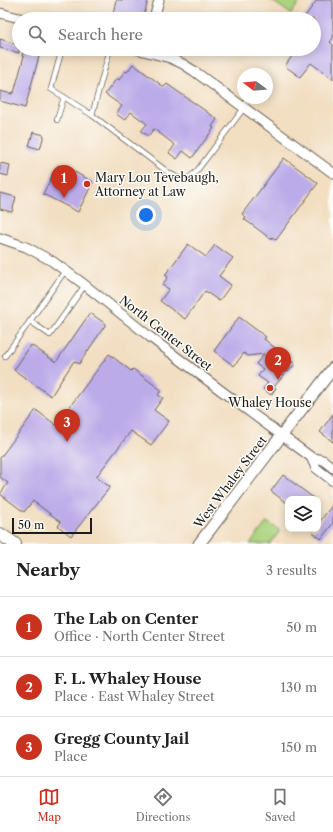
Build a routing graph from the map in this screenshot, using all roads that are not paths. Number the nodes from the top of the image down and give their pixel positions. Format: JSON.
{"nodes":[{"id":1,"x":159,"y":0,"type":"edge"},
{"id":2,"x":156,"y":12,"type":"edge"},
{"id":3,"x":0,"y":13,"type":"edge"},
{"id":4,"x":12,"y":16,"type":"edge"},
{"id":5,"x":60,"y":56,"type":"edge"},
{"id":6,"x":108,"y":56,"type":"edge"},
{"id":7,"x":163,"y":56,"type":"edge"},
{"id":8,"x":64,"y":97,"type":"junction"},
{"id":9,"x":244,"y":108,"type":"junction"},
{"id":10,"x":92,"y":115,"type":"junction"},
{"id":11,"x":57,"y":120,"type":"dead end"},
{"id":12,"x":333,"y":173,"type":"edge"},
{"id":13,"x":0,"y":238,"type":"edge"},
{"id":14,"x":65,"y":271,"type":"junction"},
{"id":15,"x":85,"y":285,"type":"junction"},
{"id":16,"x":30,"y":321,"type":"junction"},
{"id":17,"x":6,"y":356,"type":"dead end"},
{"id":18,"x":333,"y":368,"type":"edge"},
{"id":19,"x":282,"y":435,"type":"junction"},
{"id":20,"x":311,"y":457,"type":"junction"},
{"id":21,"x":333,"y":468,"type":"edge"},
{"id":22,"x":333,"y":480,"type":"edge"},
{"id":23,"x":0,"y":534,"type":"edge"},
{"id":24,"x":15,"y":544,"type":"edge"},
{"id":25,"x":199,"y":544,"type":"edge"}],
"edges":[{"from":1,"to":2,"type":"street"},
{"from":3,"to":4,"type":"street"},
{"from":5,"to":8,"type":"lane"},
{"from":6,"to":10,"type":"lane"},
{"from":7,"to":9,"type":"street"},
{"from":8,"to":10,"type":"lane"},
{"from":8,"to":11,"type":"lane"},
{"from":9,"to":10,"type":"lane"},
{"from":9,"to":12,"type":"street"},
{"from":13,"to":14,"type":"street","name":"North Center Street"},
{"from":14,"to":15,"type":"street","name":"North Center Street"},
{"from":14,"to":16,"type":"lane"},
{"from":15,"to":16,"type":"lane"},
{"from":15,"to":19,"type":"street","name":"North Center Street"},
{"from":16,"to":17,"type":"lane"},
{"from":18,"to":19,"type":"street","name":"West Whaley Street"},
{"from":19,"to":20,"type":"street","name":"North Center Street"},
{"from":19,"to":25,"type":"street","name":"West Whaley Street"},
{"from":20,"to":21,"type":"street","name":"North Center Street"},
{"from":20,"to":22,"type":"street","name":"North Center Street"},
{"from":23,"to":24,"type":"main road"}]}
